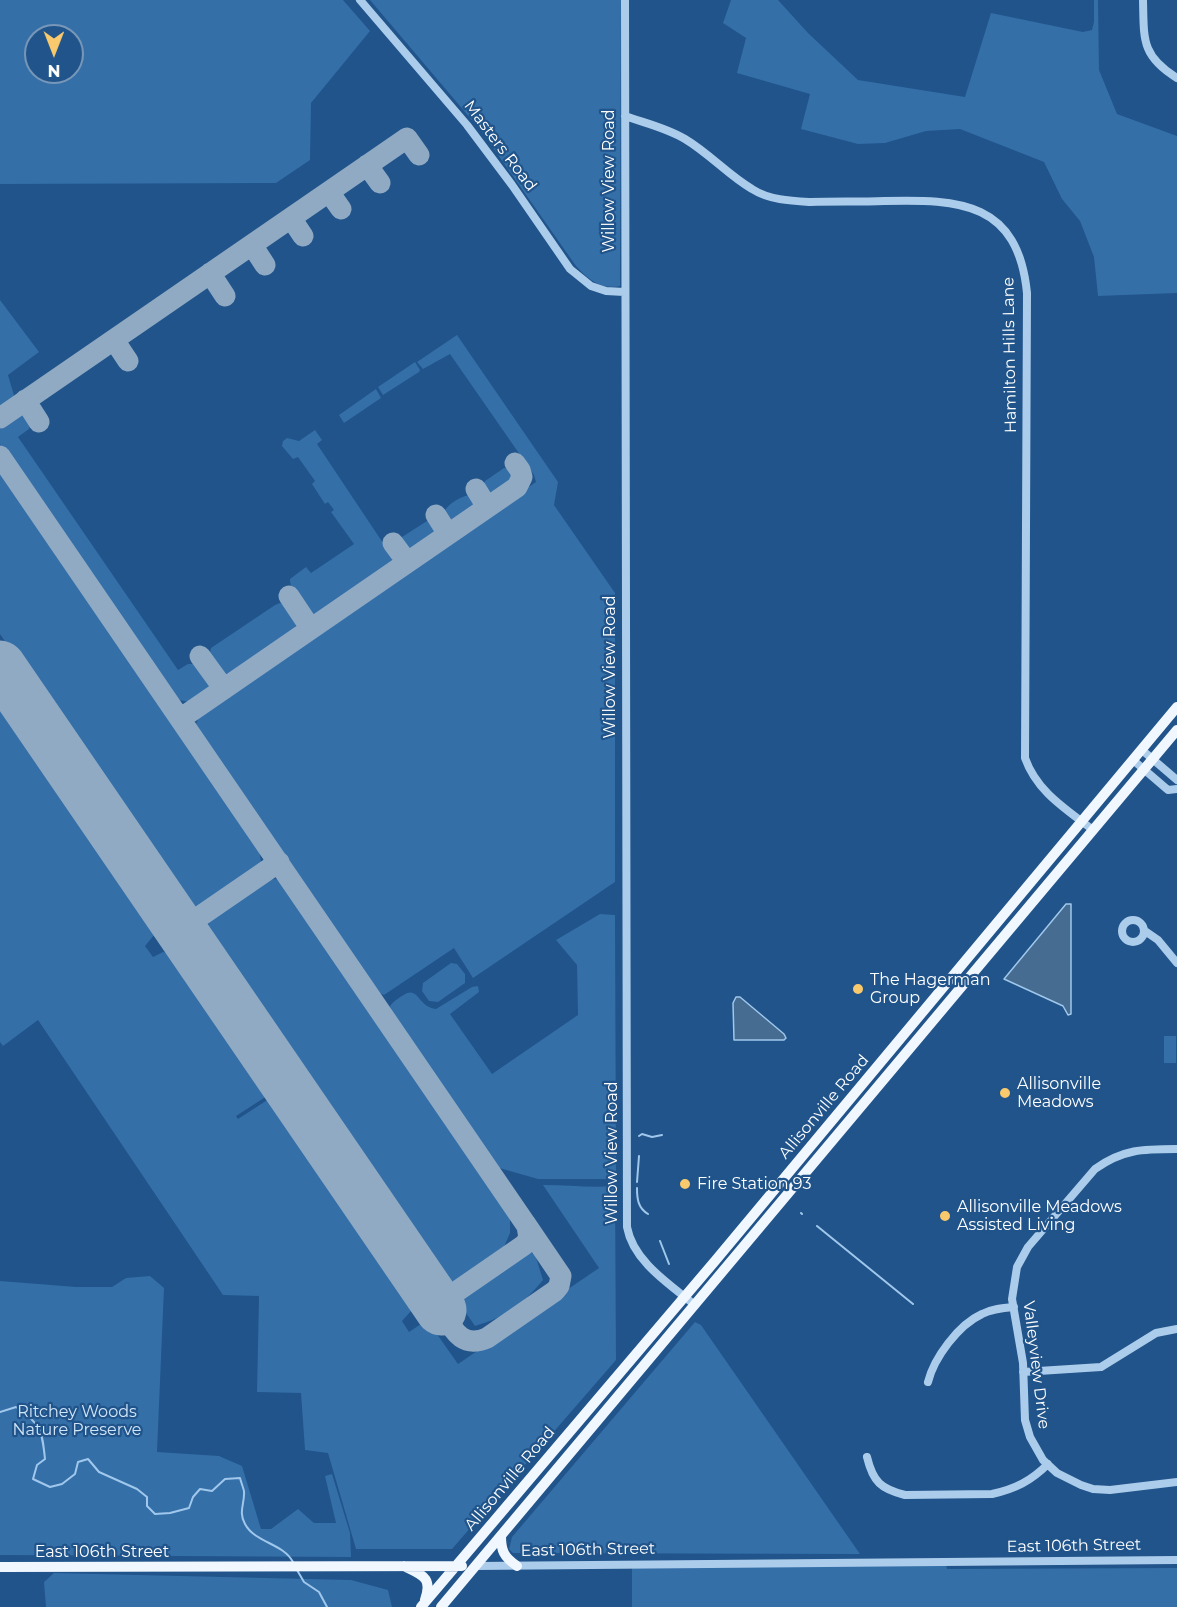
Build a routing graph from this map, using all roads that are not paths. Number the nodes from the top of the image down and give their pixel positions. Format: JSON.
{"nodes":[{"id":1,"x":360,"y":0,"type":"edge"},
{"id":2,"x":625,"y":0,"type":"edge"},
{"id":3,"x":1143,"y":0,"type":"edge"},
{"id":4,"x":1177,"y":78,"type":"edge"},
{"id":5,"x":625,"y":116,"type":"junction"},
{"id":6,"x":624,"y":292,"type":"junction"},
{"id":7,"x":1177,"y":708,"type":"edge"},
{"id":8,"x":1177,"y":730,"type":"edge"},
{"id":9,"x":1142,"y":750,"type":"junction"},
{"id":10,"x":1153,"y":759,"type":"junction"},
{"id":11,"x":1133,"y":760,"type":"junction"},
{"id":12,"x":1144,"y":770,"type":"junction"},
{"id":13,"x":1177,"y":780,"type":"edge"},
{"id":14,"x":1177,"y":789,"type":"edge"},
{"id":15,"x":1082,"y":821,"type":"junction"},
{"id":16,"x":1093,"y":830,"type":"junction"},
{"id":17,"x":1145,"y":931,"type":"dead end"},
{"id":18,"x":1177,"y":963,"type":"edge"},
{"id":19,"x":1177,"y":1149,"type":"edge"},
{"id":20,"x":684,"y":1296,"type":"junction"},
{"id":21,"x":696,"y":1305,"type":"junction"},
{"id":22,"x":1014,"y":1307,"type":"junction"},
{"id":23,"x":1177,"y":1329,"type":"edge"},
{"id":24,"x":1023,"y":1372,"type":"junction"},
{"id":25,"x":928,"y":1382,"type":"dead end"},
{"id":26,"x":867,"y":1457,"type":"dead end"},
{"id":27,"x":1048,"y":1464,"type":"junction"},
{"id":28,"x":1177,"y":1482,"type":"edge"},
{"id":29,"x":501,"y":1536,"type":"junction"},
{"id":30,"x":1177,"y":1560,"type":"edge"},
{"id":31,"x":401,"y":1565,"type":"junction"},
{"id":32,"x":456,"y":1566,"type":"junction"},
{"id":33,"x":475,"y":1566,"type":"junction"},
{"id":34,"x":517,"y":1566,"type":"junction"},
{"id":35,"x":0,"y":1567,"type":"edge"},
{"id":36,"x":422,"y":1606,"type":"edge"},
{"id":37,"x":441,"y":1607,"type":"edge"}],
"edges":[{"from":1,"to":6,"type":"street","name":"Masters Road"},
{"from":2,"to":5,"type":"street","name":"Willow View Road"},
{"from":3,"to":4,"type":"street"},
{"from":5,"to":6,"type":"street","name":"Willow View Road"},
{"from":5,"to":15,"type":"street","name":"Hamilton Hills Lane"},
{"from":6,"to":20,"type":"street","name":"Willow View Road"},
{"from":7,"to":9,"type":"main road","name":"Allisonville Road"},
{"from":8,"to":10,"type":"main road","name":"Allisonville Road"},
{"from":9,"to":10,"type":"street"},
{"from":9,"to":11,"type":"main road","name":"Allisonville Road"},
{"from":10,"to":12,"type":"main road","name":"Allisonville Road"},
{"from":10,"to":13,"type":"street"},
{"from":11,"to":12,"type":"street"},
{"from":11,"to":15,"type":"main road","name":"Allisonville Road"},
{"from":12,"to":14,"type":"street"},
{"from":12,"to":16,"type":"main road","name":"Allisonville Road"},
{"from":15,"to":16,"type":"street","name":"Hamilton Hills Lane"},
{"from":15,"to":20,"type":"main road","name":"Allisonville Road"},
{"from":16,"to":21,"type":"main road","name":"Allisonville Road"},
{"from":17,"to":18,"type":"street"},
{"from":19,"to":22,"type":"street","name":"Valleyview Drive"},
{"from":20,"to":21,"type":"street","name":"Willow View Road"},
{"from":20,"to":32,"type":"main road","name":"Allisonville Road"},
{"from":21,"to":29,"type":"main road","name":"Allisonville Road"},
{"from":22,"to":24,"type":"street","name":"Valleyview Drive"},
{"from":22,"to":25,"type":"street"},
{"from":23,"to":24,"type":"street"},
{"from":24,"to":27,"type":"street","name":"Valleyview Drive"},
{"from":26,"to":27,"type":"street"},
{"from":27,"to":28,"type":"street","name":"Valleyview Drive"},
{"from":29,"to":33,"type":"main road","name":"Allisonville Road"},
{"from":29,"to":34,"type":"main road"},
{"from":30,"to":34,"type":"street","name":"East 106th Street"},
{"from":31,"to":32,"type":"main road","name":"East 106th Street"},
{"from":31,"to":35,"type":"main road","name":"East 106th Street"},
{"from":31,"to":36,"type":"main road"},
{"from":32,"to":33,"type":"main road","name":"East 106th Street"},
{"from":32,"to":36,"type":"main road","name":"Allisonville Road"},
{"from":33,"to":34,"type":"street","name":"East 106th Street"},
{"from":33,"to":37,"type":"main road","name":"Allisonville Road"}]}
